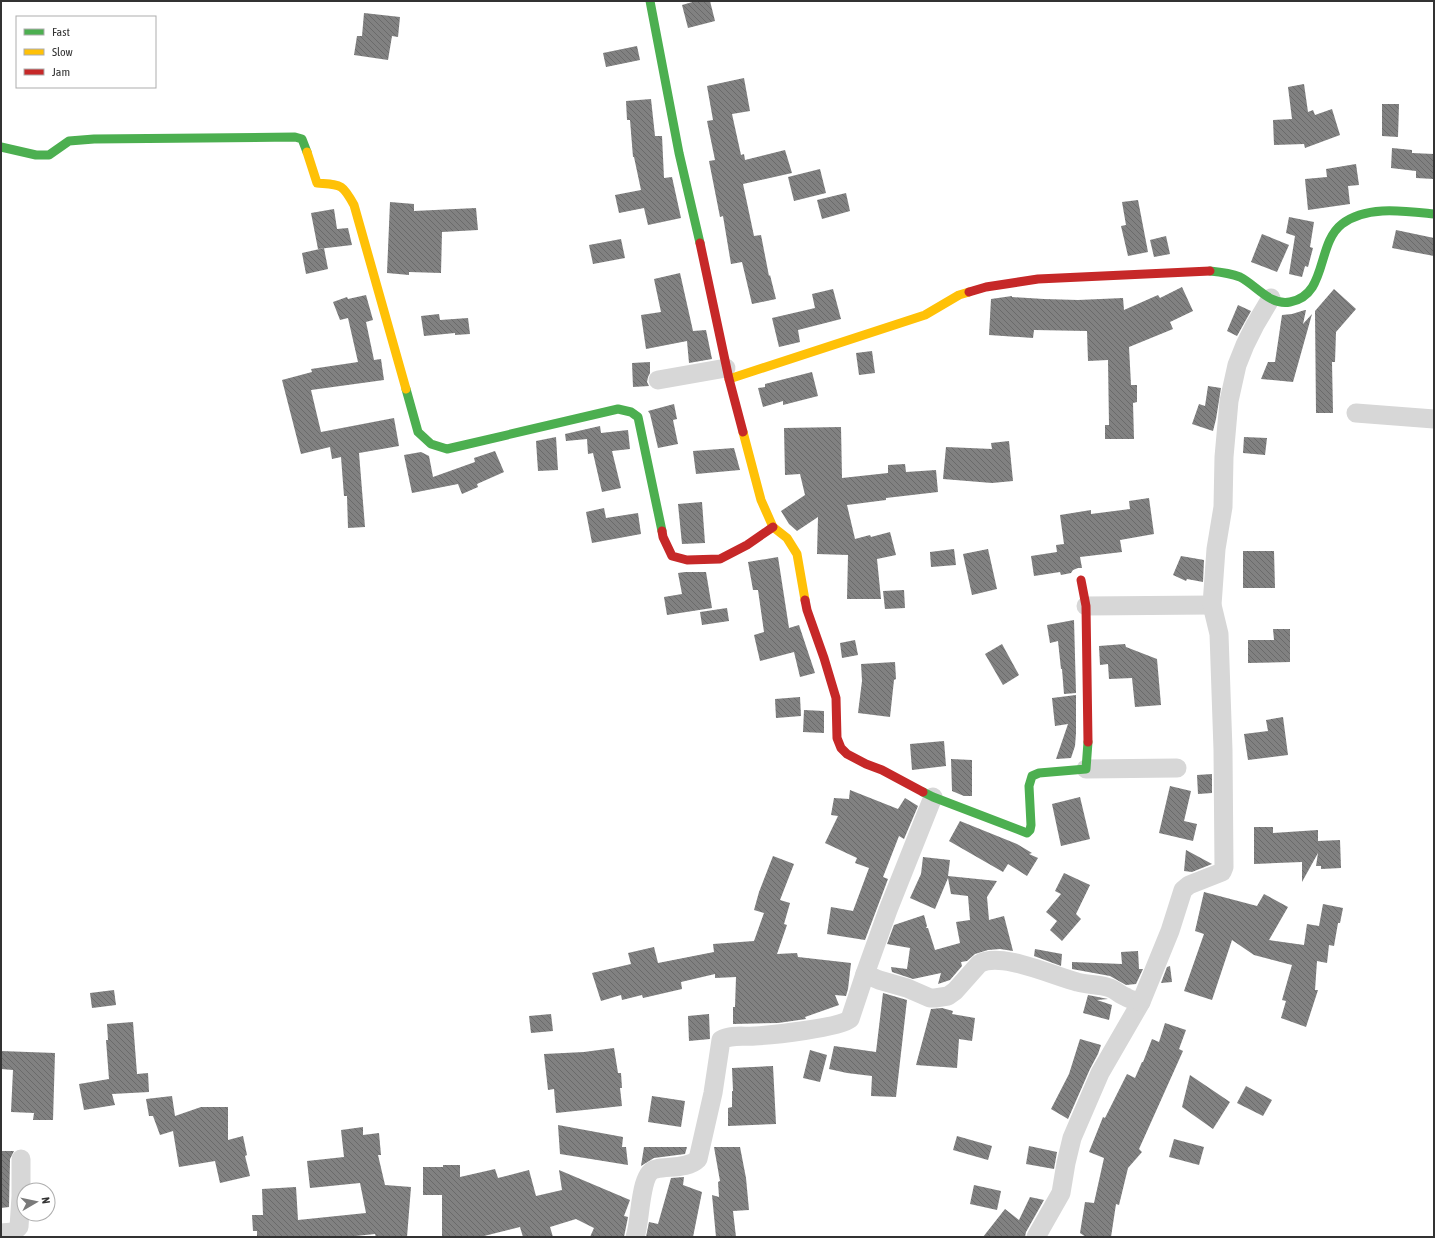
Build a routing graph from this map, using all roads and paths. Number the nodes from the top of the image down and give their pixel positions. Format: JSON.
{"nodes":[{"id":1,"x":650,"y":1,"type":"edge"},
{"id":2,"x":1,"y":148,"type":"edge"},
{"id":3,"x":1434,"y":214,"type":"edge"},
{"id":4,"x":1271,"y":298,"type":"junction"},
{"id":5,"x":728,"y":374,"type":"junction"},
{"id":6,"x":658,"y":380,"type":"dead end"},
{"id":7,"x":1356,"y":413,"type":"dead end"},
{"id":8,"x":1434,"y":419,"type":"edge"},
{"id":9,"x":773,"y":527,"type":"junction"},
{"id":10,"x":1080,"y":580,"type":"dead end"},
{"id":11,"x":1212,"y":605,"type":"junction"},
{"id":12,"x":1086,"y":606,"type":"junction"},
{"id":13,"x":1177,"y":768,"type":"dead end"},
{"id":14,"x":1086,"y":769,"type":"junction"},
{"id":15,"x":933,"y":797,"type":"junction"},
{"id":16,"x":865,"y":974,"type":"junction"},
{"id":17,"x":1141,"y":1002,"type":"junction"},
{"id":18,"x":21,"y":1159,"type":"dead end"},
{"id":19,"x":1,"y":1233,"type":"edge"},
{"id":20,"x":635,"y":1237,"type":"edge"},
{"id":21,"x":1036,"y":1237,"type":"edge"}],
"edges":[{"from":1,"to":5,"type":"street"},
{"from":2,"to":9,"type":"street"},
{"from":3,"to":4,"type":"street"},
{"from":4,"to":5,"type":"street"},
{"from":4,"to":11,"type":"street"},
{"from":5,"to":6,"type":"street"},
{"from":5,"to":9,"type":"street"},
{"from":7,"to":8,"type":"street"},
{"from":9,"to":15,"type":"street"},
{"from":10,"to":12,"type":"street"},
{"from":11,"to":12,"type":"street"},
{"from":11,"to":17,"type":"street"},
{"from":12,"to":14,"type":"street"},
{"from":13,"to":14,"type":"street"},
{"from":14,"to":15,"type":"street"},
{"from":15,"to":16,"type":"street"},
{"from":16,"to":17,"type":"street"},
{"from":16,"to":20,"type":"street"},
{"from":17,"to":21,"type":"street"},
{"from":18,"to":19,"type":"street"}]}
